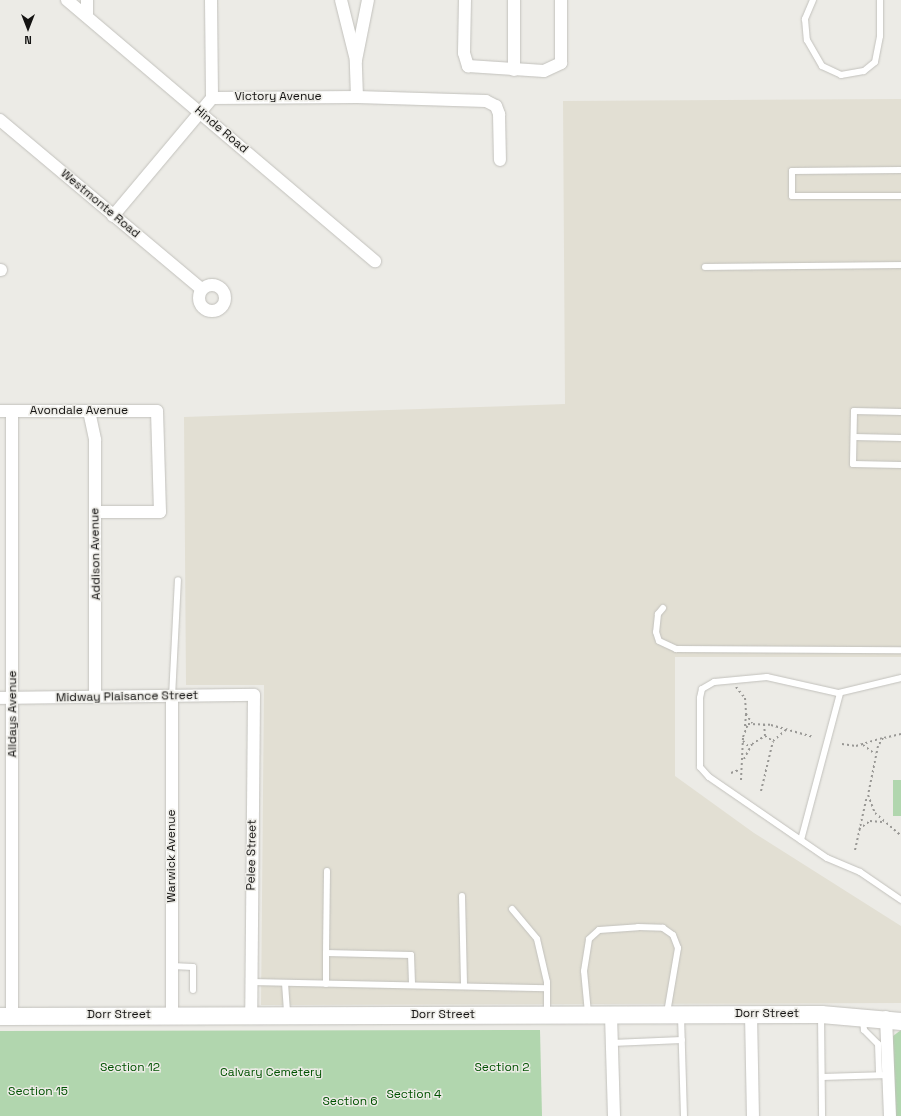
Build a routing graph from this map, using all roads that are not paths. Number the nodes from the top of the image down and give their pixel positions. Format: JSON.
{"nodes":[{"id":1,"x":67,"y":0,"type":"edge"},
{"id":2,"x":87,"y":0,"type":"edge"},
{"id":3,"x":211,"y":0,"type":"edge"},
{"id":4,"x":341,"y":0,"type":"edge"},
{"id":5,"x":368,"y":0,"type":"edge"},
{"id":6,"x":465,"y":0,"type":"edge"},
{"id":7,"x":514,"y":0,"type":"edge"},
{"id":8,"x":561,"y":0,"type":"edge"},
{"id":9,"x":813,"y":0,"type":"edge"},
{"id":10,"x":880,"y":0,"type":"edge"},
{"id":11,"x":87,"y":16,"type":"junction"},
{"id":12,"x":356,"y":60,"type":"junction"},
{"id":13,"x":514,"y":70,"type":"junction"},
{"id":14,"x":357,"y":97,"type":"junction"},
{"id":15,"x":212,"y":98,"type":"junction"},
{"id":16,"x":200,"y":112,"type":"junction"},
{"id":17,"x":0,"y":120,"type":"edge"},
{"id":18,"x":500,"y":160,"type":"dead end"},
{"id":19,"x":901,"y":170,"type":"edge"},
{"id":20,"x":901,"y":196,"type":"edge"},
{"id":21,"x":113,"y":216,"type":"junction"},
{"id":22,"x":375,"y":260,"type":"dead end"},
{"id":23,"x":901,"y":265,"type":"edge"},
{"id":24,"x":705,"y":267,"type":"dead end"},
{"id":25,"x":200,"y":288,"type":"dead end"},
{"id":26,"x":89,"y":411,"type":"junction"},
{"id":27,"x":6,"y":412,"type":"edge"},
{"id":28,"x":901,"y":412,"type":"edge"},
{"id":29,"x":854,"y":437,"type":"junction"},
{"id":30,"x":901,"y":438,"type":"edge"},
{"id":31,"x":901,"y":465,"type":"edge"},
{"id":32,"x":95,"y":512,"type":"junction"},
{"id":33,"x":178,"y":580,"type":"dead end"},
{"id":34,"x":663,"y":608,"type":"dead end"},
{"id":35,"x":901,"y":650,"type":"edge"},
{"id":36,"x":901,"y":678,"type":"edge"},
{"id":37,"x":840,"y":693,"type":"junction"},
{"id":38,"x":254,"y":695,"type":"joint"},
{"id":39,"x":95,"y":697,"type":"junction"},
{"id":40,"x":172,"y":697,"type":"junction"},
{"id":41,"x":0,"y":698,"type":"edge"},
{"id":42,"x":13,"y":698,"type":"junction"},
{"id":43,"x":801,"y":840,"type":"junction"},
{"id":44,"x":327,"y":870,"type":"dead end"},
{"id":45,"x":462,"y":896,"type":"dead end"},
{"id":46,"x":901,"y":900,"type":"edge"},
{"id":47,"x":512,"y":909,"type":"dead end"},
{"id":48,"x":326,"y":953,"type":"junction"},
{"id":49,"x":172,"y":966,"type":"junction"},
{"id":50,"x":251,"y":982,"type":"junction"},
{"id":51,"x":286,"y":983,"type":"junction"},
{"id":52,"x":326,"y":984,"type":"junction"},
{"id":53,"x":412,"y":985,"type":"junction"},
{"id":54,"x":464,"y":986,"type":"junction"},
{"id":55,"x":547,"y":988,"type":"junction"},
{"id":56,"x":193,"y":990,"type":"dead end"},
{"id":57,"x":674,"y":1014,"type":"junction"},
{"id":58,"x":751,"y":1014,"type":"junction"},
{"id":59,"x":821,"y":1014,"type":"junction"},
{"id":60,"x":172,"y":1015,"type":"junction"},
{"id":61,"x":250,"y":1015,"type":"junction"},
{"id":62,"x":287,"y":1015,"type":"junction"},
{"id":63,"x":547,"y":1015,"type":"junction"},
{"id":64,"x":588,"y":1015,"type":"junction"},
{"id":65,"x":611,"y":1015,"type":"junction"},
{"id":66,"x":6,"y":1016,"type":"edge"},
{"id":67,"x":863,"y":1016,"type":"junction"},
{"id":68,"x":896,"y":1017,"type":"edge"},
{"id":69,"x":682,"y":1040,"type":"junction"},
{"id":70,"x":612,"y":1043,"type":"junction"},
{"id":71,"x":884,"y":1075,"type":"junction"},
{"id":72,"x":822,"y":1077,"type":"junction"},
{"id":73,"x":614,"y":1116,"type":"edge"},
{"id":74,"x":684,"y":1116,"type":"edge"},
{"id":75,"x":754,"y":1116,"type":"edge"},
{"id":76,"x":822,"y":1116,"type":"edge"},
{"id":77,"x":890,"y":1116,"type":"edge"}],
"edges":[{"from":1,"to":11,"type":"street","name":"Hinde Road"},
{"from":2,"to":11,"type":"street"},
{"from":3,"to":15,"type":"street"},
{"from":4,"to":12,"type":"street"},
{"from":5,"to":12,"type":"street"},
{"from":6,"to":13,"type":"street"},
{"from":7,"to":13,"type":"street"},
{"from":8,"to":13,"type":"street"},
{"from":9,"to":10,"type":"lane"},
{"from":11,"to":16,"type":"street","name":"Hinde Road"},
{"from":12,"to":14,"type":"street"},
{"from":14,"to":15,"type":"street","name":"Victory Avenue"},
{"from":14,"to":18,"type":"street","name":"Victory Avenue"},
{"from":15,"to":16,"type":"street"},
{"from":16,"to":21,"type":"street"},
{"from":16,"to":22,"type":"street","name":"Hinde Road"},
{"from":17,"to":21,"type":"street","name":"Westmonte Road"},
{"from":19,"to":20,"type":"lane"},
{"from":21,"to":25,"type":"street","name":"Westmonte Road"},
{"from":23,"to":24,"type":"lane"},
{"from":26,"to":27,"type":"street","name":"Avondale Avenue"},
{"from":26,"to":32,"type":"street","name":"Addison Avenue"},
{"from":26,"to":32,"type":"street","name":"Avondale Avenue"},
{"from":27,"to":42,"type":"street","name":"Alldays Avenue"},
{"from":28,"to":29,"type":"lane"},
{"from":29,"to":30,"type":"lane"},
{"from":29,"to":31,"type":"lane"},
{"from":32,"to":39,"type":"street","name":"Addison Avenue"},
{"from":33,"to":40,"type":"lane"},
{"from":34,"to":35,"type":"lane"},
{"from":36,"to":37,"type":"lane"},
{"from":37,"to":43,"type":"lane"},
{"from":37,"to":43,"type":"lane"},
{"from":38,"to":40,"type":"street","name":"Midway Plaisance Street"},
{"from":38,"to":50,"type":"street","name":"Pelee Street"},
{"from":39,"to":40,"type":"street","name":"Midway Plaisance Street"},
{"from":39,"to":42,"type":"street","name":"Midway Plaisance Street"},
{"from":40,"to":49,"type":"street","name":"Warwick Avenue"},
{"from":41,"to":42,"type":"street","name":"Midway Plaisance Street"},
{"from":42,"to":66,"type":"street","name":"Alldays Avenue"},
{"from":43,"to":46,"type":"lane"},
{"from":44,"to":48,"type":"lane"},
{"from":45,"to":54,"type":"lane"},
{"from":47,"to":55,"type":"lane"},
{"from":48,"to":52,"type":"lane"},
{"from":48,"to":53,"type":"lane"},
{"from":49,"to":56,"type":"lane"},
{"from":49,"to":60,"type":"street","name":"Warwick Avenue"},
{"from":50,"to":51,"type":"lane"},
{"from":50,"to":61,"type":"street","name":"Pelee Street"},
{"from":51,"to":52,"type":"lane"},
{"from":51,"to":62,"type":"lane"},
{"from":52,"to":53,"type":"lane"},
{"from":53,"to":54,"type":"lane"},
{"from":54,"to":55,"type":"lane"},
{"from":55,"to":63,"type":"lane"},
{"from":57,"to":58,"type":"main road","name":"Dorr Street"},
{"from":57,"to":64,"type":"lane"},
{"from":57,"to":65,"type":"main road","name":"Dorr Street"},
{"from":57,"to":69,"type":"lane"},
{"from":58,"to":59,"type":"main road","name":"Dorr Street"},
{"from":58,"to":75,"type":"street"},
{"from":59,"to":67,"type":"main road","name":"Dorr Street"},
{"from":59,"to":72,"type":"lane"},
{"from":60,"to":61,"type":"main road","name":"Dorr Street"},
{"from":60,"to":66,"type":"main road","name":"Dorr Street"},
{"from":61,"to":62,"type":"main road","name":"Dorr Street"},
{"from":62,"to":63,"type":"main road","name":"Dorr Street"},
{"from":63,"to":64,"type":"main road","name":"Dorr Street"},
{"from":64,"to":65,"type":"main road","name":"Dorr Street"},
{"from":65,"to":70,"type":"street"},
{"from":67,"to":68,"type":"main road","name":"Dorr Street"},
{"from":67,"to":71,"type":"lane"},
{"from":68,"to":71,"type":"street"},
{"from":69,"to":70,"type":"lane"},
{"from":69,"to":74,"type":"lane"},
{"from":70,"to":73,"type":"street"},
{"from":71,"to":72,"type":"lane"},
{"from":71,"to":77,"type":"street"},
{"from":72,"to":76,"type":"lane"}]}
